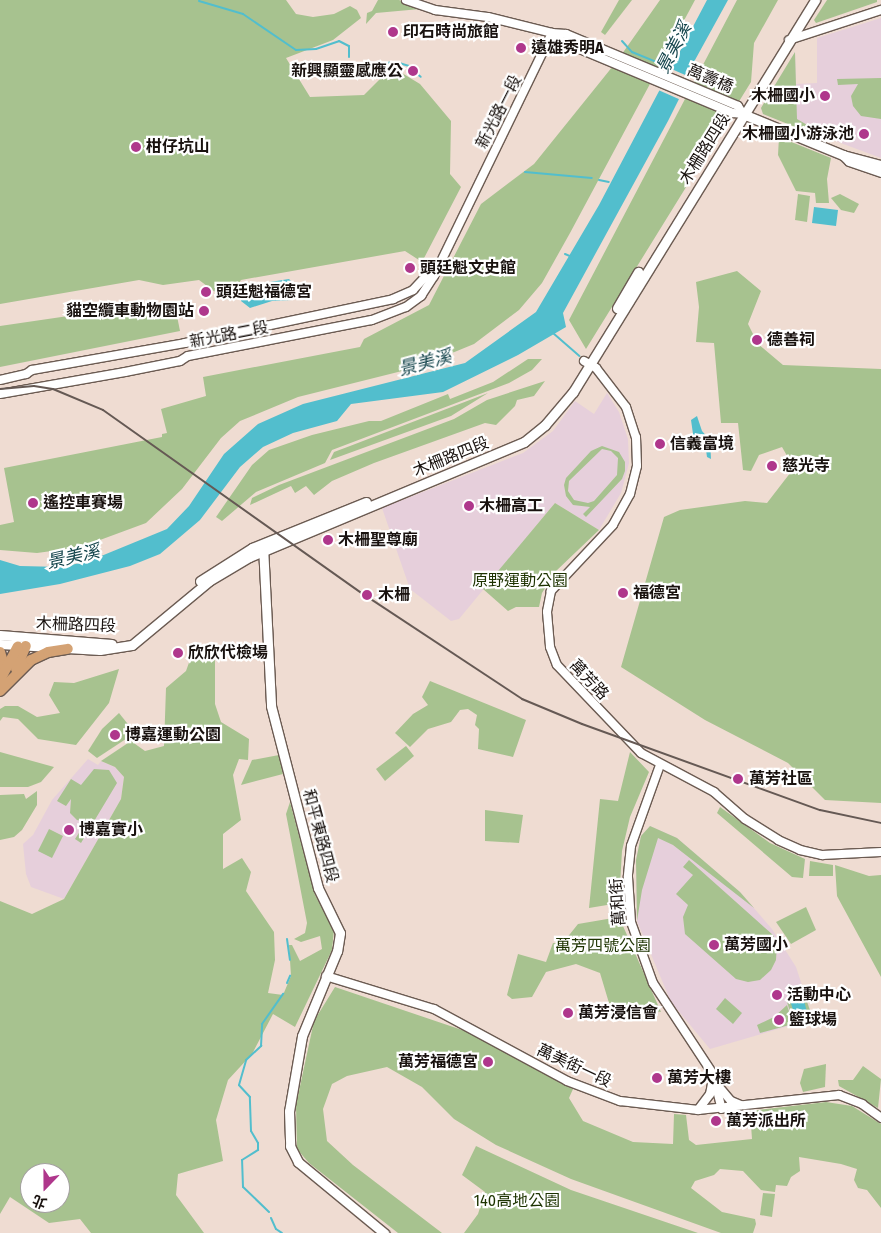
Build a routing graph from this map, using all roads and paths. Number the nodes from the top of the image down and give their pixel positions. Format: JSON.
{"nodes":[{"id":1,"x":406,"y":0,"type":"edge"},
{"id":2,"x":815,"y":0,"type":"edge"},
{"id":3,"x":881,"y":10,"type":"edge"},
{"id":4,"x":552,"y":33,"type":"junction"},
{"id":5,"x":790,"y":40,"type":"junction"},
{"id":6,"x":744,"y":114,"type":"junction"},
{"id":7,"x":843,"y":154,"type":"junction"},
{"id":8,"x":881,"y":165,"type":"edge"},
{"id":9,"x":881,"y":172,"type":"edge"},
{"id":10,"x":469,"y":202,"type":"joint"},
{"id":11,"x":438,"y":263,"type":"junction"},
{"id":12,"x":369,"y":305,"type":"junction"},
{"id":13,"x":372,"y":320,"type":"junction"},
{"id":14,"x":586,"y":362,"type":"junction"},
{"id":15,"x":0,"y":380,"type":"edge"},
{"id":16,"x":0,"y":394,"type":"edge"},
{"id":17,"x":263,"y":546,"type":"junction"},
{"id":18,"x":0,"y":635,"type":"edge"},
{"id":19,"x":23,"y":643,"type":"junction"},
{"id":20,"x":0,"y":644,"type":"edge"},
{"id":21,"x":68,"y":649,"type":"junction"},
{"id":22,"x":0,"y":652,"type":"edge"},
{"id":23,"x":1,"y":684,"type":"edge"},
{"id":24,"x":660,"y":765,"type":"junction"},
{"id":25,"x":881,"y":852,"type":"edge"},
{"id":26,"x":326,"y":976,"type":"junction"},
{"id":27,"x":713,"y":1074,"type":"junction"},
{"id":28,"x":716,"y":1082,"type":"junction"},
{"id":29,"x":746,"y":1106,"type":"junction"},
{"id":30,"x":722,"y":1109,"type":"junction"},
{"id":31,"x":698,"y":1110,"type":"junction"},
{"id":32,"x":881,"y":1118,"type":"edge"},
{"id":33,"x":384,"y":1233,"type":"edge"}],
"edges":[{"from":1,"to":4,"type":"street","name":"萬壽橋"},
{"from":2,"to":5,"type":"main road","name":"木柵路四段"},
{"from":3,"to":5,"type":"street"},
{"from":4,"to":6,"type":"street","name":"萬壽橋"},
{"from":4,"to":10,"type":"street","name":"新光路一段"},
{"from":5,"to":6,"type":"main road","name":"木柵路四段"},
{"from":6,"to":7,"type":"main road"},
{"from":6,"to":14,"type":"main road","name":"木柵路四段"},
{"from":7,"to":8,"type":"main road"},
{"from":7,"to":9,"type":"main road"},
{"from":10,"to":11,"type":"street","name":"新光路二段"},
{"from":11,"to":12,"type":"street","name":"新光路二段"},
{"from":11,"to":13,"type":"street","name":"新光路二段"},
{"from":12,"to":13,"type":"street"},
{"from":12,"to":15,"type":"street","name":"新光路二段"},
{"from":13,"to":16,"type":"street","name":"新光路二段"},
{"from":14,"to":17,"type":"main road","name":"木柵路四段"},
{"from":14,"to":24,"type":"street","name":"萬芳路"},
{"from":17,"to":19,"type":"main road","name":"木柵路四段"},
{"from":17,"to":21,"type":"main road","name":"木柵路四段"},
{"from":17,"to":26,"type":"main road","name":"和平東路四段"},
{"from":18,"to":19,"type":"main road"},
{"from":19,"to":20,"type":"main road"},
{"from":19,"to":21,"type":"main road","name":"木柵路四段"},
{"from":19,"to":23,"type":"highway"},
{"from":21,"to":23,"type":"highway"},
{"from":22,"to":23,"type":"highway"},
{"from":24,"to":25,"type":"street","name":"萬芳路"},
{"from":24,"to":27,"type":"street","name":"萬和街"},
{"from":26,"to":31,"type":"street","name":"萬美街一段"},
{"from":26,"to":33,"type":"main road","name":"和平東路四段"},
{"from":27,"to":28,"type":"street","name":"萬和街"},
{"from":27,"to":31,"type":"street"},
{"from":28,"to":29,"type":"street"},
{"from":28,"to":30,"type":"street","name":"萬和街"},
{"from":29,"to":30,"type":"street","name":"萬美街一段"},
{"from":29,"to":32,"type":"street","name":"萬美街一段"},
{"from":30,"to":31,"type":"street","name":"萬美街一段"}]}
